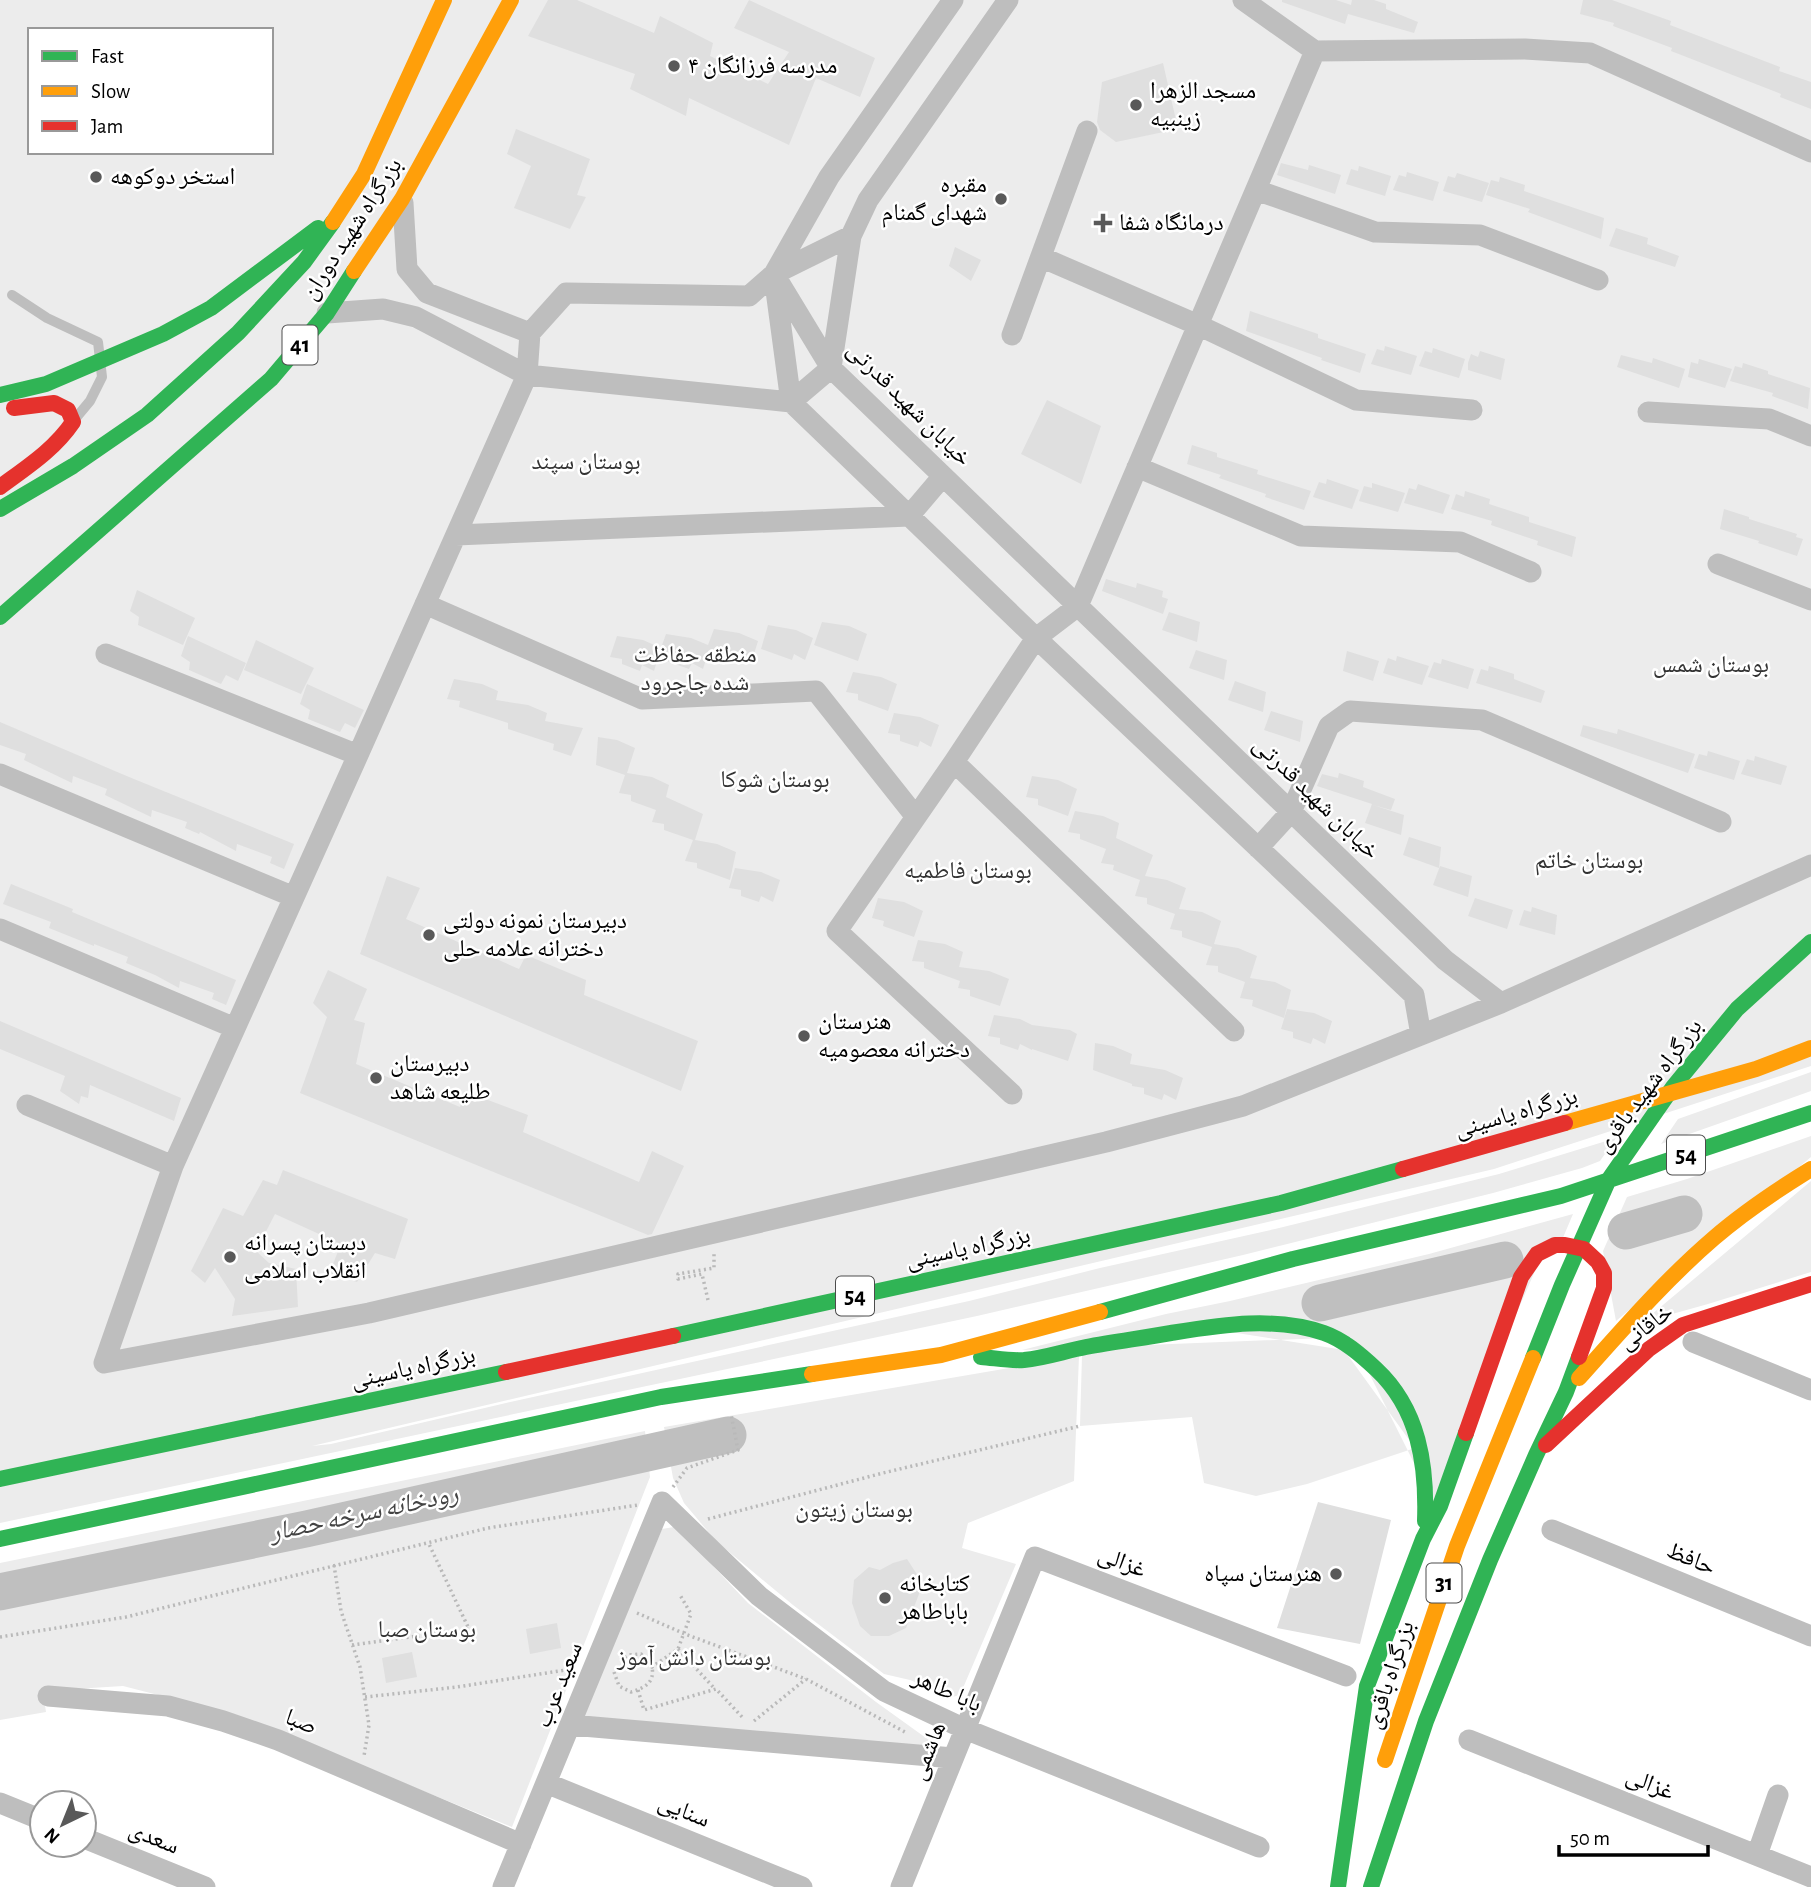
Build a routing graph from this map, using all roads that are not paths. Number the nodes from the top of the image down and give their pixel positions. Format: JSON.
{"nodes":[{"id":1,"x":444,"y":0,"type":"edge"},
{"id":2,"x":511,"y":0,"type":"edge"},
{"id":3,"x":953,"y":0,"type":"edge"},
{"id":4,"x":1008,"y":0,"type":"edge"},
{"id":5,"x":1243,"y":0,"type":"edge"},
{"id":6,"x":1315,"y":51,"type":"junction"},
{"id":7,"x":1087,"y":131,"type":"dead end"},
{"id":8,"x":1811,"y":152,"type":"edge"},
{"id":9,"x":1256,"y":190,"type":"junction"},
{"id":10,"x":402,"y":199,"type":"junction"},
{"id":11,"x":343,"y":208,"type":"junction"},
{"id":12,"x":851,"y":236,"type":"junction"},
{"id":13,"x":1041,"y":257,"type":"junction"},
{"id":14,"x":774,"y":274,"type":"junction"},
{"id":15,"x":1598,"y":280,"type":"dead end"},
{"id":16,"x":12,"y":295,"type":"dead end"},
{"id":17,"x":327,"y":313,"type":"junction"},
{"id":18,"x":1198,"y":325,"type":"junction"},
{"id":19,"x":530,"y":333,"type":"junction"},
{"id":20,"x":1013,"y":335,"type":"dead end"},
{"id":21,"x":100,"y":361,"type":"junction"},
{"id":22,"x":831,"y":368,"type":"junction"},
{"id":23,"x":527,"y":375,"type":"junction"},
{"id":24,"x":0,"y":395,"type":"edge"},
{"id":25,"x":791,"y":402,"type":"junction"},
{"id":26,"x":0,"y":410,"type":"edge"},
{"id":27,"x":1472,"y":410,"type":"dead end"},
{"id":28,"x":1648,"y":412,"type":"dead end"},
{"id":29,"x":73,"y":422,"type":"junction"},
{"id":30,"x":1811,"y":436,"type":"edge"},
{"id":31,"x":1137,"y":467,"type":"junction"},
{"id":32,"x":943,"y":476,"type":"junction"},
{"id":33,"x":0,"y":487,"type":"edge"},
{"id":34,"x":0,"y":509,"type":"edge"},
{"id":35,"x":909,"y":516,"type":"junction"},
{"id":36,"x":456,"y":535,"type":"junction"},
{"id":37,"x":1718,"y":564,"type":"dead end"},
{"id":38,"x":1531,"y":572,"type":"dead end"},
{"id":39,"x":1811,"y":600,"type":"edge"},
{"id":40,"x":425,"y":604,"type":"junction"},
{"id":41,"x":1078,"y":606,"type":"junction"},
{"id":42,"x":0,"y":617,"type":"edge"},
{"id":43,"x":1036,"y":638,"type":"junction"},
{"id":44,"x":106,"y":654,"type":"dead end"},
{"id":45,"x":358,"y":755,"type":"junction"},
{"id":46,"x":954,"y":762,"type":"junction"},
{"id":47,"x":0,"y":774,"type":"edge"},
{"id":48,"x":1291,"y":812,"type":"junction"},
{"id":49,"x":916,"y":817,"type":"junction"},
{"id":50,"x":1721,"y":822,"type":"dead end"},
{"id":51,"x":1258,"y":848,"type":"junction"},
{"id":52,"x":1811,"y":865,"type":"edge"},
{"id":53,"x":294,"y":897,"type":"junction"},
{"id":54,"x":0,"y":929,"type":"edge"},
{"id":55,"x":1811,"y":942,"type":"edge"},
{"id":56,"x":1501,"y":1003,"type":"junction"},
{"id":57,"x":235,"y":1028,"type":"junction"},
{"id":58,"x":1234,"y":1031,"type":"dead end"},
{"id":59,"x":1421,"y":1035,"type":"junction"},
{"id":60,"x":1811,"y":1048,"type":"edge"},
{"id":61,"x":1012,"y":1094,"type":"dead end"},
{"id":62,"x":27,"y":1104,"type":"dead end"},
{"id":63,"x":1811,"y":1113,"type":"edge"},
{"id":64,"x":173,"y":1166,"type":"junction"},
{"id":65,"x":1811,"y":1169,"type":"edge"},
{"id":66,"x":1811,"y":1284,"type":"edge"},
{"id":67,"x":1562,"y":1285,"type":"joint"},
{"id":68,"x":1693,"y":1342,"type":"dead end"},
{"id":69,"x":940,"y":1355,"type":"junction"},
{"id":70,"x":1811,"y":1390,"type":"edge"},
{"id":71,"x":1566,"y":1392,"type":"junction"},
{"id":72,"x":1536,"y":1455,"type":"junction"},
{"id":73,"x":0,"y":1479,"type":"edge"},
{"id":74,"x":662,"y":1502,"type":"joint"},
{"id":75,"x":1552,"y":1530,"type":"dead end"},
{"id":76,"x":0,"y":1539,"type":"edge"},
{"id":77,"x":1423,"y":1539,"type":"junction"},
{"id":78,"x":1035,"y":1557,"type":"joint"},
{"id":79,"x":1811,"y":1636,"type":"edge"},
{"id":80,"x":1346,"y":1676,"type":"dead end"},
{"id":81,"x":48,"y":1696,"type":"dead end"},
{"id":82,"x":571,"y":1725,"type":"junction"},
{"id":83,"x":965,"y":1729,"type":"junction"},
{"id":84,"x":1469,"y":1740,"type":"dead end"},
{"id":85,"x":953,"y":1758,"type":"junction"},
{"id":86,"x":1382,"y":1769,"type":"dead end"},
{"id":87,"x":546,"y":1783,"type":"junction"},
{"id":88,"x":1778,"y":1795,"type":"dead end"},
{"id":89,"x":0,"y":1803,"type":"edge"},
{"id":90,"x":28,"y":1814,"type":"edge"},
{"id":91,"x":1361,"y":1835,"type":"dead end"},
{"id":92,"x":98,"y":1844,"type":"edge"},
{"id":93,"x":521,"y":1844,"type":"junction"},
{"id":94,"x":1259,"y":1847,"type":"dead end"},
{"id":95,"x":1756,"y":1855,"type":"junction"},
{"id":96,"x":1811,"y":1877,"type":"edge"},
{"id":97,"x":205,"y":1887,"type":"edge"},
{"id":98,"x":503,"y":1887,"type":"edge"},
{"id":99,"x":802,"y":1887,"type":"edge"},
{"id":100,"x":901,"y":1887,"type":"edge"},
{"id":101,"x":1341,"y":1887,"type":"edge"},
{"id":102,"x":1371,"y":1887,"type":"edge"}],
"edges":[{"from":1,"to":11,"type":"main road","name":"بزرگراه شهید دوران","number":"41"},
{"from":2,"to":10,"type":"main road","name":"بزرگراه شهید دوران","number":"41"},
{"from":3,"to":14,"type":"street"},
{"from":4,"to":12,"type":"street"},
{"from":5,"to":6,"type":"street"},
{"from":6,"to":8,"type":"street"},
{"from":6,"to":9,"type":"street"},
{"from":7,"to":13,"type":"street"},
{"from":9,"to":15,"type":"street"},
{"from":9,"to":18,"type":"street"},
{"from":10,"to":17,"type":"main road","name":"بزرگراه شهید دوران","number":"41"},
{"from":10,"to":19,"type":"street"},
{"from":11,"to":21,"type":"main road"},
{"from":11,"to":34,"type":"main road","name":"بزرگراه شهید دوران","number":"41"},
{"from":12,"to":14,"type":"street"},
{"from":12,"to":22,"type":"street"},
{"from":13,"to":18,"type":"street"},
{"from":13,"to":20,"type":"street"},
{"from":14,"to":19,"type":"street"},
{"from":14,"to":22,"type":"street","name":"خیابان شهید قدرتی"},
{"from":14,"to":25,"type":"street"},
{"from":16,"to":21,"type":"lane"},
{"from":17,"to":23,"type":"street"},
{"from":17,"to":42,"type":"main road","name":"بزرگراه شهید دوران","number":"41"},
{"from":18,"to":27,"type":"street"},
{"from":18,"to":31,"type":"street"},
{"from":19,"to":23,"type":"street"},
{"from":21,"to":24,"type":"main road"},
{"from":21,"to":29,"type":"lane"},
{"from":22,"to":25,"type":"street"},
{"from":22,"to":32,"type":"street","name":"خیابان شهید قدرتی"},
{"from":23,"to":25,"type":"street"},
{"from":23,"to":36,"type":"street"},
{"from":25,"to":35,"type":"street"},
{"from":26,"to":29,"type":"main road"},
{"from":28,"to":30,"type":"street"},
{"from":29,"to":33,"type":"main road"},
{"from":31,"to":38,"type":"street"},
{"from":31,"to":41,"type":"street"},
{"from":32,"to":35,"type":"street"},
{"from":32,"to":41,"type":"street","name":"خیابان شهید قدرتی"},
{"from":35,"to":36,"type":"street"},
{"from":35,"to":43,"type":"street"},
{"from":36,"to":40,"type":"street"},
{"from":37,"to":39,"type":"street"},
{"from":40,"to":45,"type":"street"},
{"from":40,"to":49,"type":"street"},
{"from":41,"to":43,"type":"street"},
{"from":41,"to":48,"type":"street","name":"خیابان شهید قدرتی"},
{"from":43,"to":46,"type":"street"},
{"from":43,"to":51,"type":"street"},
{"from":44,"to":45,"type":"street"},
{"from":45,"to":53,"type":"street"},
{"from":46,"to":49,"type":"street"},
{"from":46,"to":58,"type":"street"},
{"from":47,"to":53,"type":"street"},
{"from":48,"to":50,"type":"street"},
{"from":48,"to":51,"type":"street"},
{"from":48,"to":56,"type":"street","name":"خیابان شهید قدرتی"},
{"from":49,"to":61,"type":"street"},
{"from":51,"to":59,"type":"street"},
{"from":52,"to":56,"type":"street"},
{"from":53,"to":57,"type":"street"},
{"from":54,"to":57,"type":"street"},
{"from":55,"to":67,"type":"main road","name":"بزرگراه شهید باقری","number":"31"},
{"from":56,"to":59,"type":"street"},
{"from":57,"to":64,"type":"street"},
{"from":59,"to":64,"type":"street"},
{"from":60,"to":73,"type":"main road","name":"بزرگراه یاسینی","number":"54"},
{"from":62,"to":64,"type":"street"},
{"from":63,"to":69,"type":"main road","number":"54"},
{"from":65,"to":71,"type":"main road"},
{"from":66,"to":72,"type":"main road","name":"خاقانی"},
{"from":67,"to":86,"type":"main road","name":"بزرگراه باقری","number":"31"},
{"from":68,"to":70,"type":"street"},
{"from":69,"to":76,"type":"main road","number":"54"},
{"from":69,"to":77,"type":"main road"},
{"from":71,"to":72,"type":"main road","name":"بزرگراه باقری","number":"31"},
{"from":71,"to":77,"type":"main road"},
{"from":72,"to":102,"type":"main road","name":"بزرگراه باقری","number":"31"},
{"from":74,"to":82,"type":"street","name":"سعید عرب"},
{"from":74,"to":83,"type":"street","name":"بابا طاهر"},
{"from":75,"to":79,"type":"street","name":"حافظ"},
{"from":77,"to":101,"type":"main road"},
{"from":78,"to":80,"type":"street","name":"غزالی"},
{"from":78,"to":83,"type":"street","name":"هاشمی"},
{"from":81,"to":93,"type":"street","name":"صبا"},
{"from":82,"to":85,"type":"street"},
{"from":82,"to":87,"type":"street","name":"سعید عرب"},
{"from":83,"to":85,"type":"street","name":"هاشمی"},
{"from":83,"to":94,"type":"street","name":"بابا طاهر"},
{"from":84,"to":95,"type":"street","name":"غزالی"},
{"from":85,"to":100,"type":"street","name":"هاشمی"},
{"from":87,"to":93,"type":"street","name":"سعید عرب"},
{"from":87,"to":99,"type":"street","name":"سنایی"},
{"from":88,"to":95,"type":"street"},
{"from":89,"to":90,"type":"street"},
{"from":91,"to":101,"type":"main road"},
{"from":92,"to":97,"type":"street","name":"سعدی"},
{"from":93,"to":98,"type":"street","name":"سعید عرب"},
{"from":95,"to":96,"type":"street","name":"غزالی"}]}
